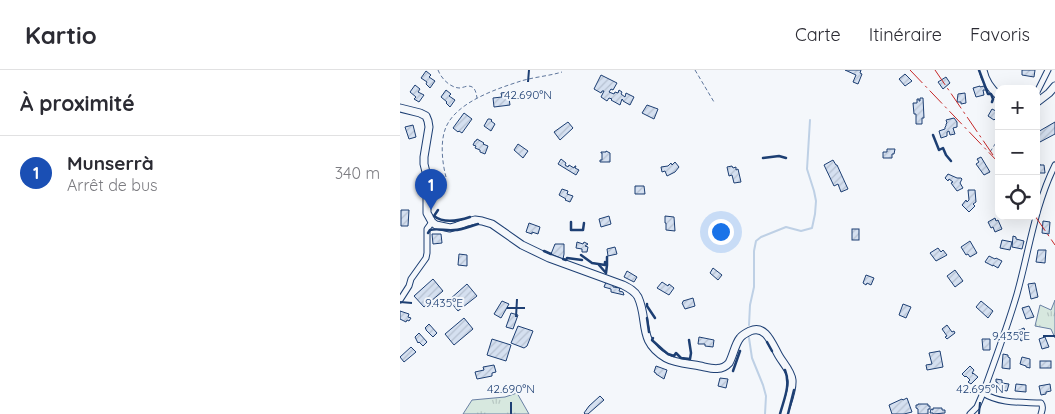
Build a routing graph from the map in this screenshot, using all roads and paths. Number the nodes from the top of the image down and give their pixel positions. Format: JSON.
{"nodes":[{"id":1,"x":438,"y":70,"type":"edge"},
{"id":2,"x":695,"y":70,"type":"edge"},
{"id":3,"x":983,"y":70,"type":"edge"},
{"id":4,"x":1048,"y":70,"type":"edge"},
{"id":5,"x":562,"y":72,"type":"dead end"},
{"id":6,"x":1040,"y":86,"type":"edge"},
{"id":7,"x":1055,"y":86,"type":"edge"},
{"id":8,"x":995,"y":92,"type":"edge"},
{"id":9,"x":478,"y":98,"type":"junction"},
{"id":10,"x":1040,"y":100,"type":"edge"},
{"id":11,"x":714,"y":102,"type":"dead end"},
{"id":12,"x":400,"y":108,"type":"edge"},
{"id":13,"x":995,"y":144,"type":"edge"},
{"id":14,"x":990,"y":152,"type":"dead end"},
{"id":15,"x":1055,"y":165,"type":"edge"},
{"id":16,"x":446,"y":177,"type":"dead end"},
{"id":17,"x":432,"y":222,"type":"junction"},
{"id":18,"x":400,"y":300,"type":"edge"},
{"id":19,"x":984,"y":393,"type":"junction"},
{"id":20,"x":784,"y":414,"type":"edge"},
{"id":21,"x":970,"y":414,"type":"edge"},
{"id":22,"x":1041,"y":414,"type":"edge"}],
"edges":[{"from":1,"to":9,"type":"path"},
{"from":2,"to":11,"type":"path"},
{"from":3,"to":8,"type":"main road"},
{"from":4,"to":6,"type":"street"},
{"from":5,"to":9,"type":"path"},
{"from":7,"to":10,"type":"main road"},
{"from":9,"to":16,"type":"path"},
{"from":12,"to":17,"type":"main road"},
{"from":13,"to":14,"type":"path"},
{"from":15,"to":19,"type":"street"},
{"from":17,"to":18,"type":"street"},
{"from":17,"to":20,"type":"main road"},
{"from":19,"to":21,"type":"street"},
{"from":19,"to":22,"type":"street"}]}
